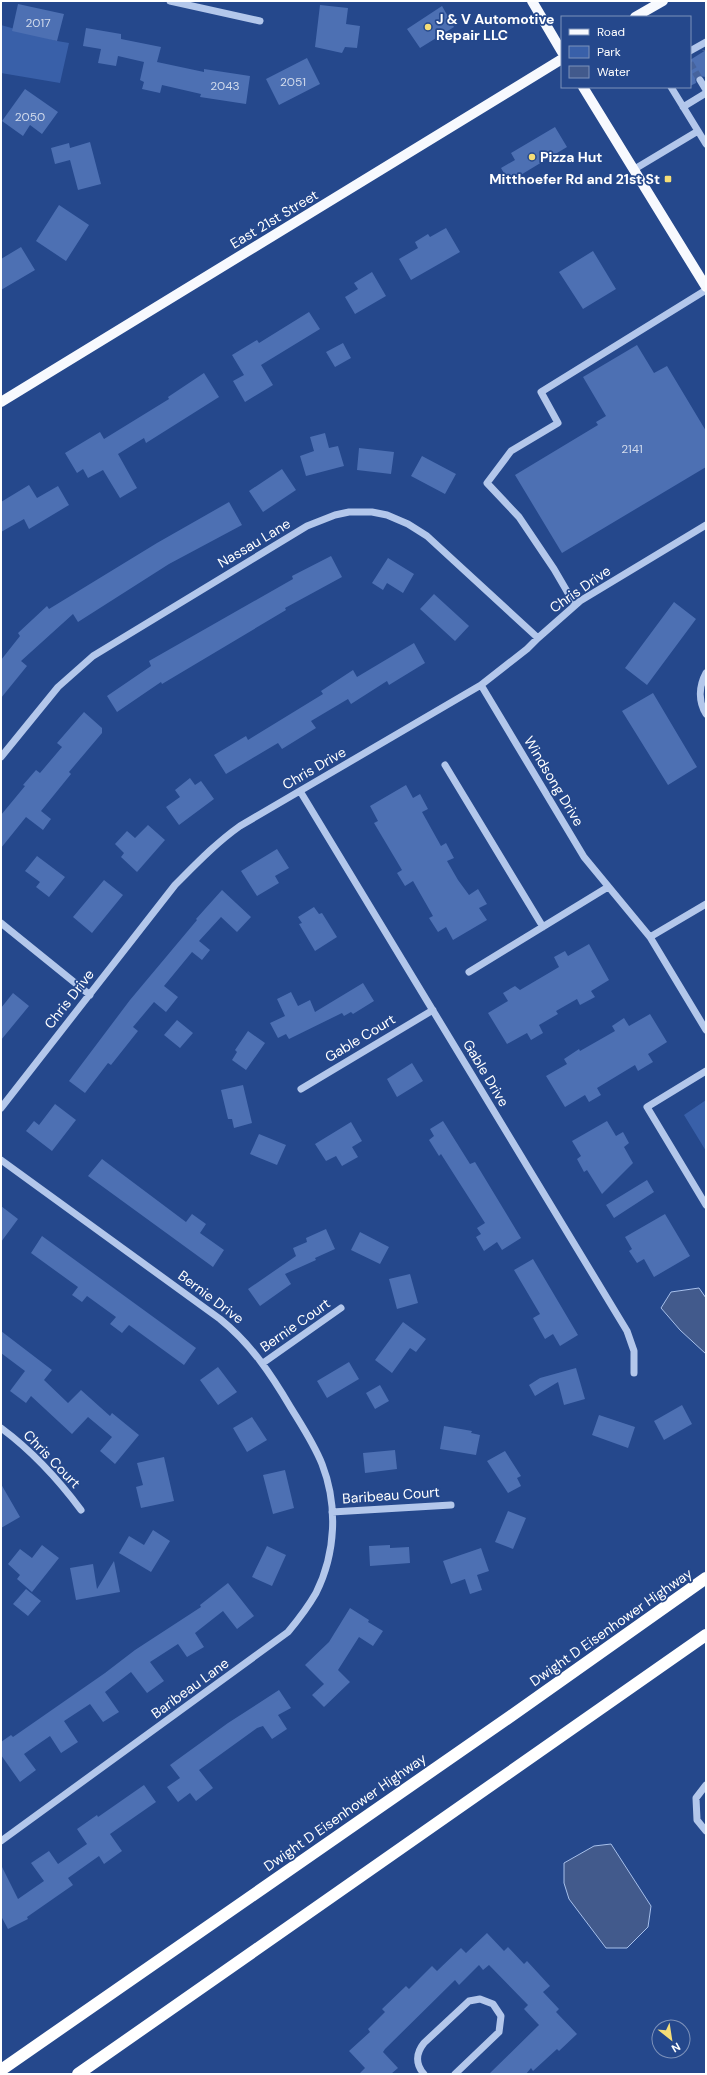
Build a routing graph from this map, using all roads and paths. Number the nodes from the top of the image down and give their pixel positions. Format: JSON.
{"nodes":[{"id":1,"x":170,"y":1,"type":"edge"},
{"id":2,"x":532,"y":1,"type":"edge"},
{"id":3,"x":663,"y":1,"type":"edge"},
{"id":4,"x":637,"y":16,"type":"edge"},
{"id":5,"x":260,"y":21,"type":"dead end"},
{"id":6,"x":705,"y":45,"type":"edge"},
{"id":7,"x":561,"y":50,"type":"edge"},
{"id":8,"x":691,"y":51,"type":"edge"},
{"id":9,"x":561,"y":60,"type":"edge"},
{"id":10,"x":700,"y":80,"type":"tunnel mouth"},
{"id":11,"x":584,"y":88,"type":"edge"},
{"id":12,"x":672,"y":88,"type":"edge"},
{"id":13,"x":706,"y":92,"type":"edge"},
{"id":14,"x":683,"y":107,"type":"junction"},
{"id":15,"x":698,"y":131,"type":"junction"},
{"id":16,"x":706,"y":144,"type":"edge"},
{"id":17,"x":634,"y":170,"type":"junction"},
{"id":18,"x":706,"y":289,"type":"edge"},
{"id":19,"x":1,"y":402,"type":"edge"},
{"id":20,"x":706,"y":525,"type":"edge"},
{"id":21,"x":575,"y":605,"type":"junction"},
{"id":22,"x":538,"y":638,"type":"junction"},
{"id":23,"x":706,"y":673,"type":"edge"},
{"id":24,"x":481,"y":685,"type":"junction"},
{"id":25,"x":706,"y":714,"type":"edge"},
{"id":26,"x":1,"y":758,"type":"edge"},
{"id":27,"x":445,"y":765,"type":"dead end"},
{"id":28,"x":300,"y":791,"type":"junction"},
{"id":29,"x":608,"y":887,"type":"junction"},
{"id":30,"x":706,"y":904,"type":"edge"},
{"id":31,"x":1,"y":923,"type":"edge"},
{"id":32,"x":543,"y":927,"type":"junction"},
{"id":33,"x":650,"y":937,"type":"junction"},
{"id":34,"x":469,"y":972,"type":"dead end"},
{"id":35,"x":90,"y":995,"type":"junction"},
{"id":36,"x":433,"y":1010,"type":"junction"},
{"id":37,"x":706,"y":1030,"type":"edge"},
{"id":38,"x":706,"y":1071,"type":"edge"},
{"id":39,"x":301,"y":1089,"type":"dead end"},
{"id":40,"x":1,"y":1108,"type":"edge"},
{"id":41,"x":1,"y":1160,"type":"edge"},
{"id":42,"x":706,"y":1205,"type":"edge"},
{"id":43,"x":341,"y":1308,"type":"dead end"},
{"id":44,"x":263,"y":1363,"type":"junction"},
{"id":45,"x":634,"y":1373,"type":"dead end"},
{"id":46,"x":1,"y":1428,"type":"edge"},
{"id":47,"x":451,"y":1505,"type":"dead end"},
{"id":48,"x":81,"y":1510,"type":"dead end"},
{"id":49,"x":332,"y":1512,"type":"junction"},
{"id":50,"x":706,"y":1578,"type":"edge"},
{"id":51,"x":706,"y":1635,"type":"edge"},
{"id":52,"x":706,"y":1785,"type":"edge"},
{"id":53,"x":706,"y":1831,"type":"edge"},
{"id":54,"x":1,"y":1841,"type":"edge"},
{"id":55,"x":1,"y":2070,"type":"edge"},
{"id":56,"x":78,"y":2074,"type":"edge"},
{"id":57,"x":424,"y":2074,"type":"edge"},
{"id":58,"x":455,"y":2074,"type":"edge"}],
"edges":[{"from":1,"to":5,"type":"street"},
{"from":2,"to":7,"type":"main road"},
{"from":3,"to":4,"type":"main road"},
{"from":6,"to":8,"type":"street"},
{"from":9,"to":19,"type":"main road","name":"East 21st Street"},
{"from":10,"to":13,"type":"street"},
{"from":11,"to":17,"type":"main road"},
{"from":12,"to":14,"type":"street"},
{"from":13,"to":14,"type":"street"},
{"from":14,"to":15,"type":"street"},
{"from":15,"to":16,"type":"street"},
{"from":15,"to":17,"type":"street"},
{"from":17,"to":18,"type":"main road"},
{"from":18,"to":21,"type":"street"},
{"from":20,"to":21,"type":"street","name":"Chris Drive"},
{"from":21,"to":22,"type":"street","name":"Chris Drive"},
{"from":22,"to":24,"type":"street","name":"Chris Drive"},
{"from":22,"to":26,"type":"street","name":"Nassau Lane"},
{"from":23,"to":25,"type":"street"},
{"from":24,"to":28,"type":"street","name":"Chris Drive"},
{"from":24,"to":29,"type":"street","name":"Windsong Drive"},
{"from":27,"to":32,"type":"street"},
{"from":28,"to":35,"type":"street","name":"Chris Drive"},
{"from":28,"to":36,"type":"street","name":"Gable Drive"},
{"from":29,"to":32,"type":"street"},
{"from":29,"to":33,"type":"street","name":"Windsong Drive"},
{"from":30,"to":33,"type":"street"},
{"from":31,"to":35,"type":"street"},
{"from":32,"to":34,"type":"street"},
{"from":33,"to":37,"type":"street","name":"Windsong Drive"},
{"from":35,"to":40,"type":"street","name":"Chris Drive"},
{"from":36,"to":39,"type":"street","name":"Gable Court"},
{"from":36,"to":45,"type":"street","name":"Gable Drive"},
{"from":38,"to":42,"type":"street"},
{"from":41,"to":44,"type":"street","name":"Bernie Drive"},
{"from":43,"to":44,"type":"street","name":"Bernie Court"},
{"from":44,"to":49,"type":"street","name":"Bernie Drive"},
{"from":46,"to":48,"type":"street","name":"Chris Court"},
{"from":47,"to":49,"type":"street","name":"Baribeau Court"},
{"from":49,"to":54,"type":"street","name":"Baribeau Lane"},
{"from":50,"to":55,"type":"highway","name":"Dwight D Eisenhower Highway"},
{"from":51,"to":56,"type":"highway"},
{"from":52,"to":53,"type":"street"},
{"from":57,"to":58,"type":"street"}]}
